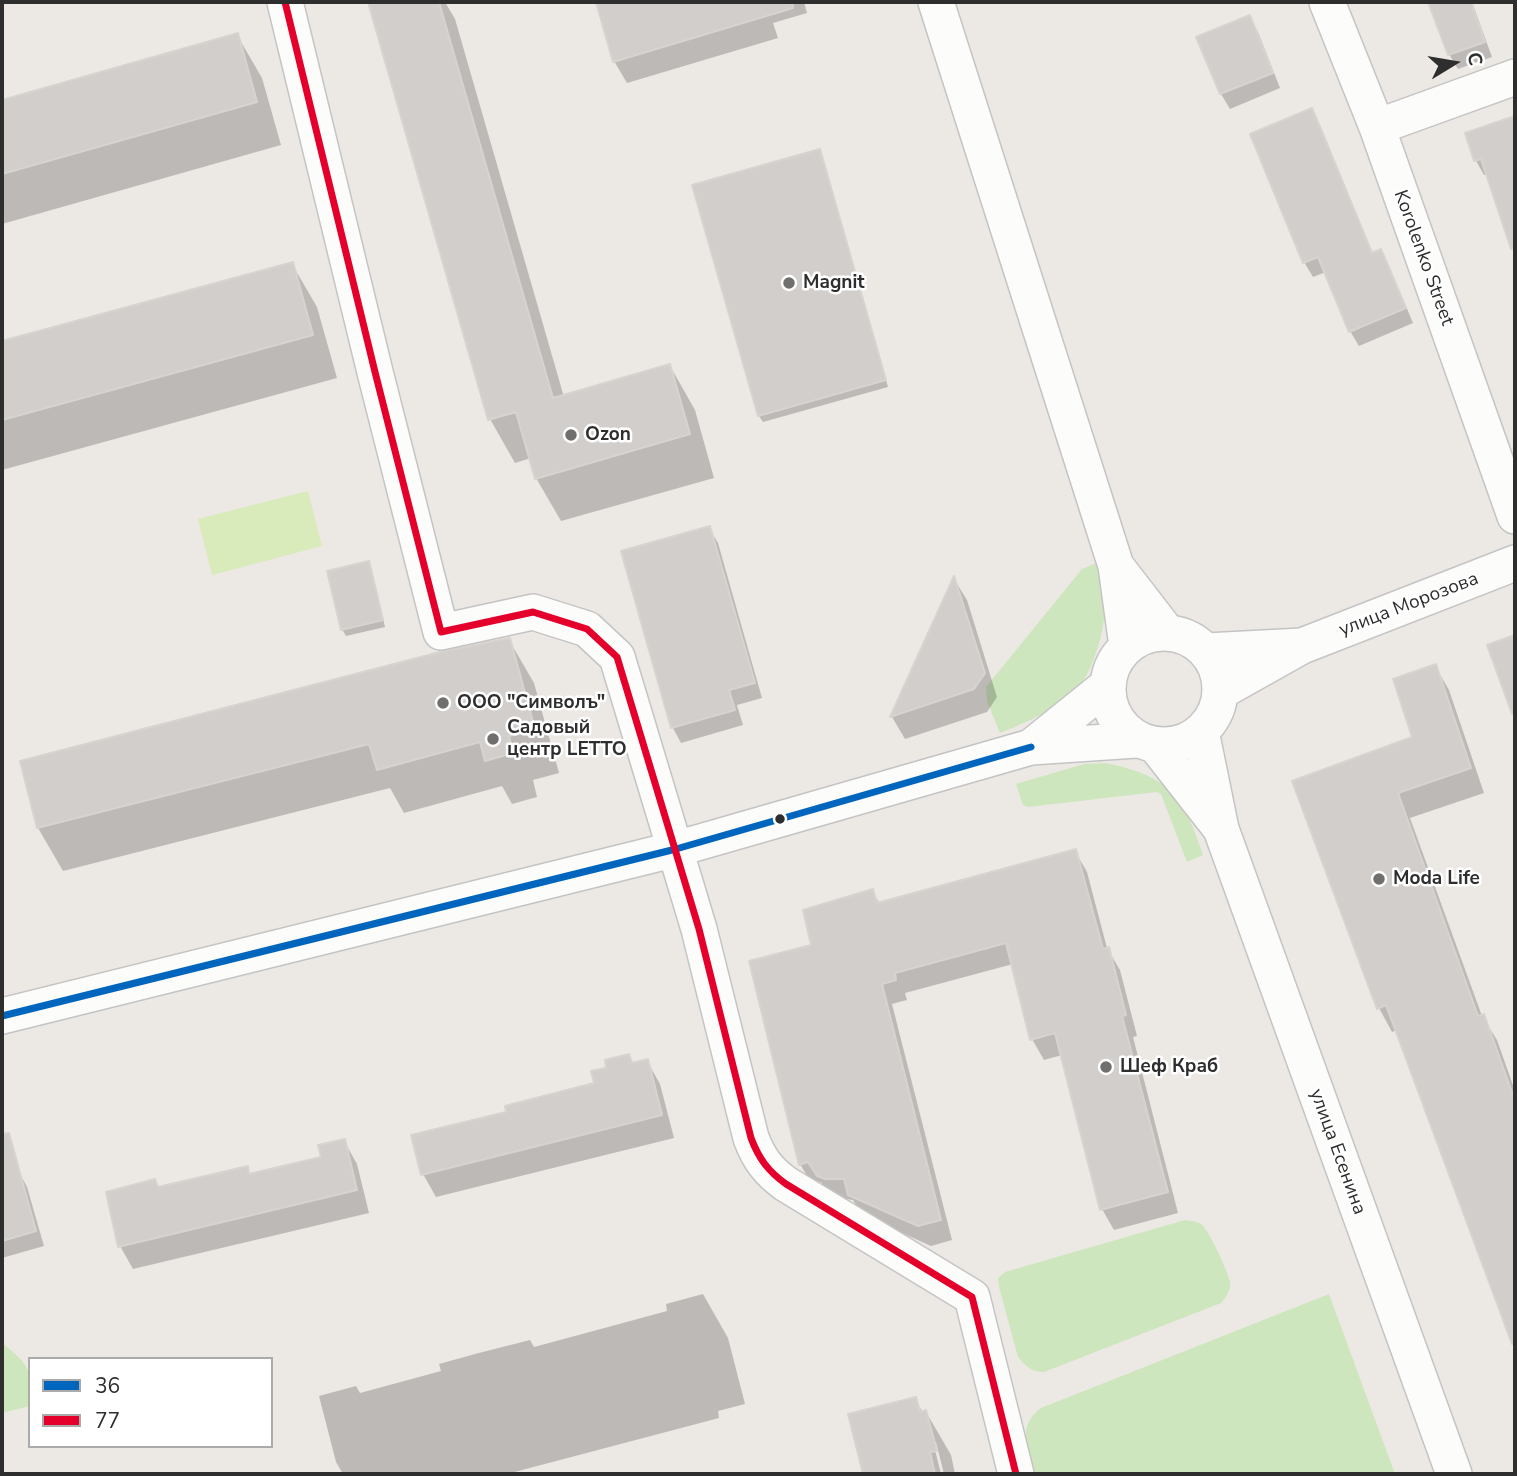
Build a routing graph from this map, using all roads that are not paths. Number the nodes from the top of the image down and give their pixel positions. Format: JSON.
{"nodes":[{"id":1,"x":285,"y":2,"type":"edge"},
{"id":2,"x":936,"y":2,"type":"edge"},
{"id":3,"x":1328,"y":2,"type":"edge"},
{"id":4,"x":1515,"y":77,"type":"edge"},
{"id":5,"x":1377,"y":127,"type":"junction"},
{"id":6,"x":1515,"y":516,"type":"edge"},
{"id":7,"x":1515,"y":563,"type":"edge"},
{"id":8,"x":1116,"y":566,"type":"junction"},
{"id":9,"x":1167,"y":632,"type":"junction"},
{"id":10,"x":1127,"y":646,"type":"junction"},
{"id":11,"x":1302,"y":646,"type":"junction"},
{"id":12,"x":1206,"y":651,"type":"junction"},
{"id":13,"x":1108,"y":685,"type":"junction"},
{"id":14,"x":1220,"y":692,"type":"junction"},
{"id":15,"x":1201,"y":731,"type":"junction"},
{"id":16,"x":1146,"y":743,"type":"junction"},
{"id":17,"x":1031,"y":747,"type":"junction"},
{"id":18,"x":1221,"y":829,"type":"junction"},
{"id":19,"x":676,"y":849,"type":"junction"},
{"id":20,"x":2,"y":1016,"type":"edge"},
{"id":21,"x":1016,"y":1474,"type":"edge"},
{"id":22,"x":1454,"y":1474,"type":"edge"}],
"edges":[{"from":1,"to":19,"type":"street"},
{"from":2,"to":8,"type":"street"},
{"from":3,"to":5,"type":"street","name":"Korolenko Street"},
{"from":4,"to":5,"type":"street"},
{"from":5,"to":6,"type":"street","name":"Korolenko Street"},
{"from":7,"to":11,"type":"street","name":"улица Морозова"},
{"from":8,"to":9,"type":"street"},
{"from":8,"to":10,"type":"street"},
{"from":9,"to":10,"type":"street"},
{"from":9,"to":12,"type":"street"},
{"from":10,"to":13,"type":"street"},
{"from":11,"to":12,"type":"street"},
{"from":11,"to":14,"type":"street"},
{"from":12,"to":14,"type":"street"},
{"from":13,"to":16,"type":"street"},
{"from":13,"to":17,"type":"street"},
{"from":14,"to":15,"type":"street"},
{"from":15,"to":16,"type":"street"},
{"from":15,"to":18,"type":"street"},
{"from":16,"to":17,"type":"street"},
{"from":16,"to":18,"type":"street"},
{"from":17,"to":19,"type":"street"},
{"from":18,"to":22,"type":"street","name":"улица Есенина"},
{"from":19,"to":20,"type":"street"},
{"from":19,"to":21,"type":"street"}]}
